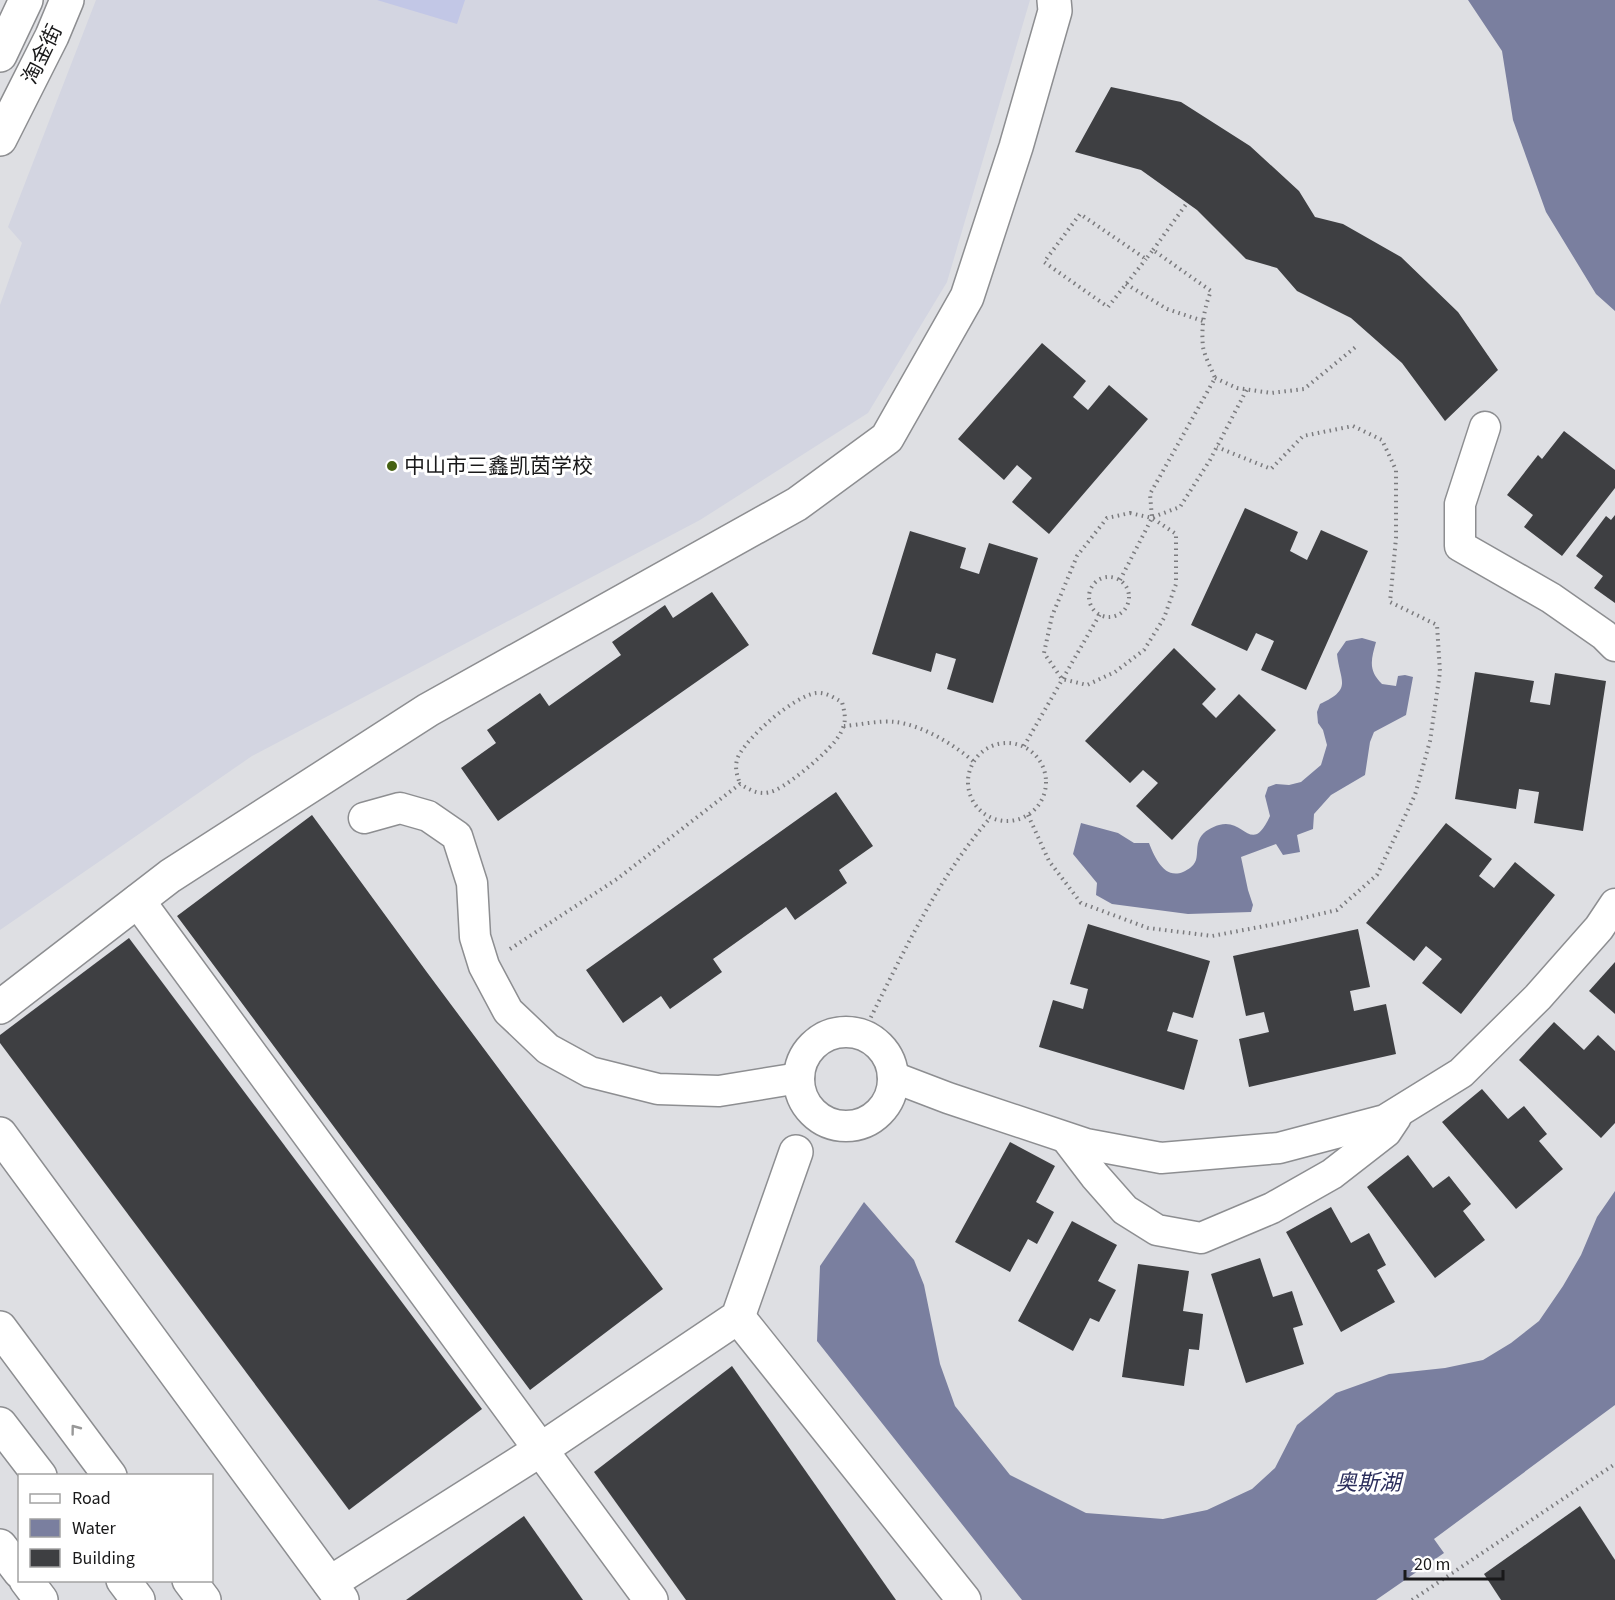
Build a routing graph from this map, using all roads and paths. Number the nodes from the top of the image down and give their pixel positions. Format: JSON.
{"nodes":[{"id":1,"x":26,"y":0,"type":"edge"},
{"id":2,"x":67,"y":0,"type":"edge"},
{"id":3,"x":1054,"y":0,"type":"edge"},
{"id":4,"x":0,"y":55,"type":"edge"},
{"id":5,"x":0,"y":139,"type":"edge"},
{"id":6,"x":1187,"y":203,"type":"dead end"},
{"id":7,"x":1153,"y":250,"type":"junction"},
{"id":8,"x":1146,"y":259,"type":"junction"},
{"id":9,"x":1126,"y":284,"type":"junction"},
{"id":10,"x":1203,"y":321,"type":"junction"},
{"id":11,"x":1358,"y":345,"type":"dead end"},
{"id":12,"x":1215,"y":378,"type":"junction"},
{"id":13,"x":1247,"y":389,"type":"junction"},
{"id":14,"x":1485,"y":427,"type":"dead end"},
{"id":15,"x":1217,"y":447,"type":"junction"},
{"id":16,"x":1152,"y":518,"type":"junction"},
{"id":17,"x":1120,"y":580,"type":"junction"},
{"id":18,"x":1100,"y":614,"type":"junction"},
{"id":19,"x":1615,"y":646,"type":"edge"},
{"id":20,"x":1062,"y":679,"type":"junction"},
{"id":21,"x":844,"y":726,"type":"junction"},
{"id":22,"x":1024,"y":746,"type":"junction"},
{"id":23,"x":973,"y":761,"type":"junction"},
{"id":24,"x":740,"y":784,"type":"junction"},
{"id":25,"x":1028,"y":815,"type":"junction"},
{"id":26,"x":364,"y":818,"type":"dead end"},
{"id":27,"x":990,"y":818,"type":"junction"},
{"id":28,"x":138,"y":901,"type":"junction"},
{"id":29,"x":1615,"y":904,"type":"edge"},
{"id":30,"x":484,"y":966,"type":"junction"},
{"id":31,"x":0,"y":1007,"type":"edge"},
{"id":32,"x":864,"y":1034,"type":"junction"},
{"id":33,"x":893,"y":1077,"type":"junction"},
{"id":34,"x":799,"y":1078,"type":"junction"},
{"id":35,"x":1401,"y":1110,"type":"junction"},
{"id":36,"x":814,"y":1113,"type":"junction"},
{"id":37,"x":0,"y":1134,"type":"edge"},
{"id":38,"x":1066,"y":1138,"type":"junction"},
{"id":39,"x":796,"y":1152,"type":"joint"},
{"id":40,"x":738,"y":1317,"type":"junction"},
{"id":41,"x":0,"y":1328,"type":"edge"},
{"id":42,"x":0,"y":1424,"type":"edge"},
{"id":43,"x":540,"y":1450,"type":"junction"},
{"id":44,"x":1615,"y":1464,"type":"edge"},
{"id":45,"x":38,"y":1474,"type":"edge"},
{"id":46,"x":109,"y":1474,"type":"edge"},
{"id":47,"x":0,"y":1546,"type":"edge"},
{"id":48,"x":18,"y":1569,"type":"edge"},
{"id":49,"x":27,"y":1582,"type":"edge"},
{"id":50,"x":124,"y":1582,"type":"edge"},
{"id":51,"x":190,"y":1582,"type":"edge"},
{"id":52,"x":336,"y":1591,"type":"edge"},
{"id":53,"x":41,"y":1600,"type":"edge"},
{"id":54,"x":138,"y":1600,"type":"edge"},
{"id":55,"x":204,"y":1600,"type":"edge"},
{"id":56,"x":651,"y":1600,"type":"edge"},
{"id":57,"x":964,"y":1600,"type":"edge"},
{"id":58,"x":1412,"y":1600,"type":"edge"}],
"edges":[{"from":1,"to":4,"type":"main road","name":"淘金街"},
{"from":2,"to":5,"type":"main road","name":"淘金街"},
{"from":3,"to":28,"type":"main road"},
{"from":6,"to":7,"type":"path"},
{"from":7,"to":8,"type":"path"},
{"from":7,"to":10,"type":"path"},
{"from":8,"to":9,"type":"path"},
{"from":8,"to":9,"type":"path"},
{"from":9,"to":10,"type":"path"},
{"from":10,"to":12,"type":"path"},
{"from":11,"to":13,"type":"path"},
{"from":12,"to":13,"type":"path"},
{"from":12,"to":16,"type":"path"},
{"from":13,"to":15,"type":"path"},
{"from":14,"to":19,"type":"street"},
{"from":15,"to":16,"type":"path"},
{"from":15,"to":25,"type":"path"},
{"from":16,"to":17,"type":"path"},
{"from":16,"to":20,"type":"path"},
{"from":16,"to":20,"type":"path"},
{"from":17,"to":18,"type":"path"},
{"from":17,"to":18,"type":"path"},
{"from":18,"to":20,"type":"path"},
{"from":20,"to":22,"type":"path"},
{"from":21,"to":23,"type":"path"},
{"from":21,"to":24,"type":"path"},
{"from":21,"to":24,"type":"path"},
{"from":22,"to":23,"type":"path"},
{"from":22,"to":25,"type":"path"},
{"from":23,"to":27,"type":"path"},
{"from":24,"to":30,"type":"path"},
{"from":25,"to":27,"type":"path"},
{"from":26,"to":30,"type":"street"},
{"from":27,"to":32,"type":"path"},
{"from":28,"to":31,"type":"main road"},
{"from":28,"to":43,"type":"main road"},
{"from":29,"to":35,"type":"street"},
{"from":30,"to":34,"type":"street"},
{"from":32,"to":33,"type":"street"},
{"from":32,"to":34,"type":"street"},
{"from":33,"to":36,"type":"street"},
{"from":33,"to":38,"type":"street"},
{"from":34,"to":36,"type":"street"},
{"from":35,"to":38,"type":"street"},
{"from":35,"to":38,"type":"street"},
{"from":36,"to":39,"type":"street"},
{"from":37,"to":52,"type":"main road"},
{"from":39,"to":40,"type":"main road"},
{"from":40,"to":43,"type":"main road"},
{"from":40,"to":57,"type":"main road"},
{"from":46,"to":41,"type":"main road","one_way":true},
{"from":42,"to":45,"type":"main road"},
{"from":43,"to":52,"type":"main road"},
{"from":43,"to":56,"type":"main road"},
{"from":44,"to":58,"type":"path"},
{"from":47,"to":48,"type":"main road"},
{"from":49,"to":53,"type":"main road"},
{"from":50,"to":54,"type":"main road"},
{"from":51,"to":55,"type":"main road"}]}
